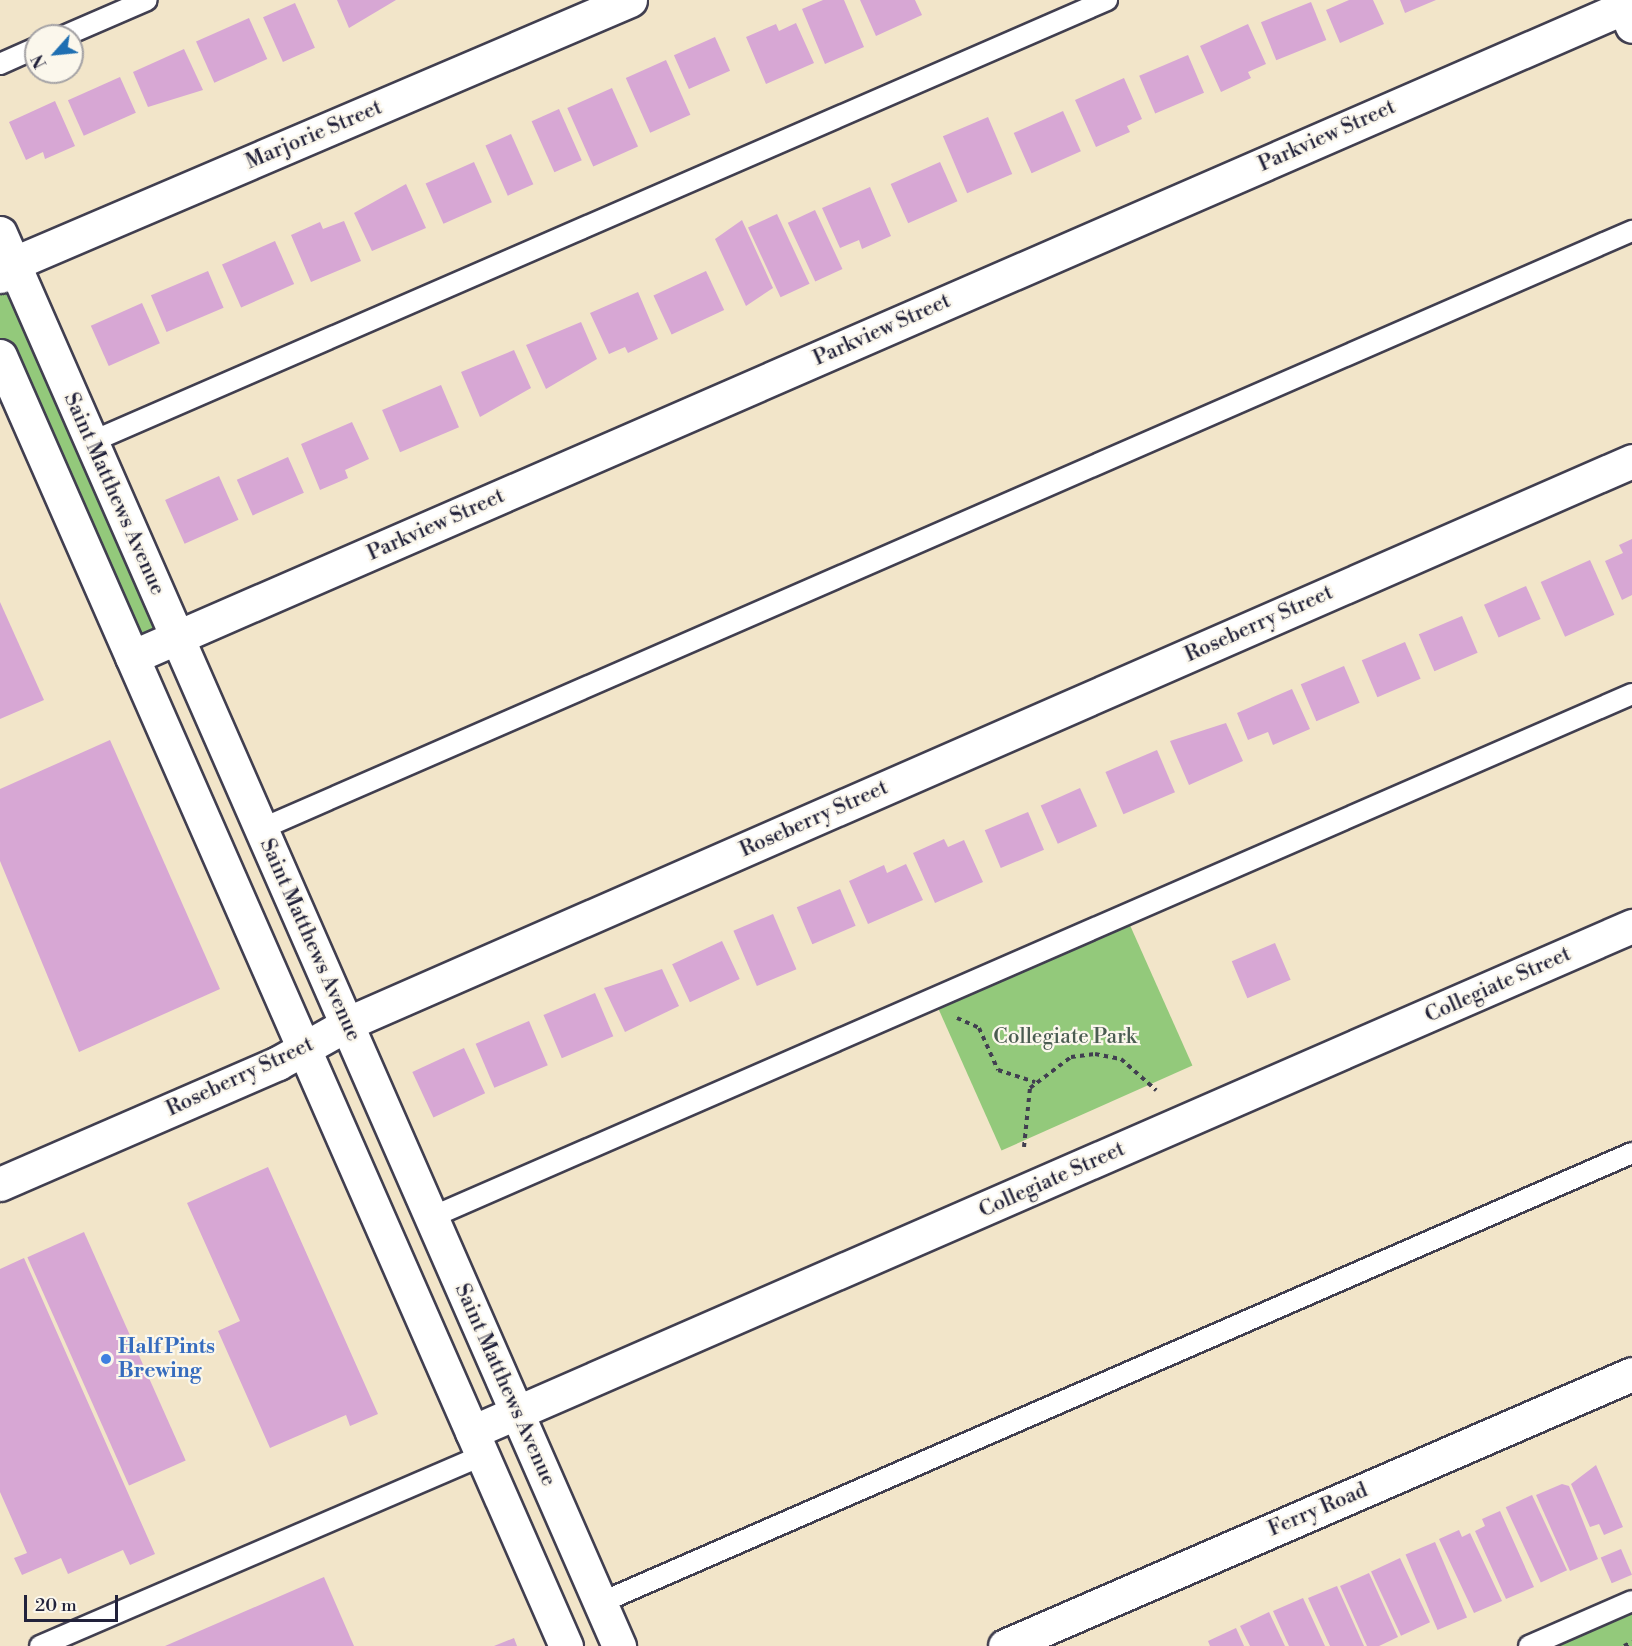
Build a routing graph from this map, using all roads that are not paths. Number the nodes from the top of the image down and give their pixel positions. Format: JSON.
{"nodes":[{"id":1,"x":147,"y":0,"type":"edge"},
{"id":2,"x":630,"y":0,"type":"edge"},
{"id":3,"x":1107,"y":0,"type":"edge"},
{"id":4,"x":1627,"y":9,"type":"edge"},
{"id":5,"x":84,"y":27,"type":"edge"},
{"id":6,"x":24,"y":53,"type":"edge"},
{"id":7,"x":0,"y":64,"type":"edge"},
{"id":8,"x":1632,"y":231,"type":"edge"},
{"id":9,"x":0,"y":233,"type":"edge"},
{"id":10,"x":7,"y":271,"type":"edge"},
{"id":11,"x":0,"y":357,"type":"edge"},
{"id":12,"x":91,"y":441,"type":"junction"},
{"id":13,"x":1632,"y":461,"type":"edge"},
{"id":14,"x":177,"y":638,"type":"junction"},
{"id":15,"x":132,"y":657,"type":"junction"},
{"id":16,"x":1632,"y":694,"type":"edge"},
{"id":17,"x":261,"y":829,"type":"junction"},
{"id":18,"x":1632,"y":926,"type":"edge"},
{"id":19,"x":346,"y":1023,"type":"junction"},
{"id":20,"x":304,"y":1048,"type":"junction"},
{"id":21,"x":1632,"y":1153,"type":"edge"},
{"id":22,"x":0,"y":1185,"type":"edge"},
{"id":23,"x":432,"y":1217,"type":"junction"},
{"id":24,"x":1632,"y":1374,"type":"edge"},
{"id":25,"x":517,"y":1413,"type":"junction"},
{"id":26,"x":477,"y":1444,"type":"junction"},
{"id":27,"x":1632,"y":1601,"type":"edge"},
{"id":28,"x":600,"y":1603,"type":"junction"},
{"id":29,"x":40,"y":1646,"type":"edge"},
{"id":30,"x":566,"y":1646,"type":"edge"},
{"id":31,"x":619,"y":1646,"type":"edge"},
{"id":32,"x":1005,"y":1646,"type":"edge"},
{"id":33,"x":1529,"y":1646,"type":"edge"}],
"edges":[{"from":1,"to":5,"type":"lane"},
{"from":2,"to":10,"type":"street","name":"Marjorie Street"},
{"from":3,"to":12,"type":"lane"},
{"from":4,"to":14,"type":"street","name":"Parkview Street"},
{"from":6,"to":7,"type":"lane"},
{"from":8,"to":17,"type":"lane"},
{"from":9,"to":10,"type":"street","name":"Saint Matthews Avenue"},
{"from":10,"to":12,"type":"street","name":"Saint Matthews Avenue"},
{"from":11,"to":15,"type":"street"},
{"from":12,"to":14,"type":"street","name":"Saint Matthews Avenue"},
{"from":13,"to":19,"type":"street","name":"Roseberry Street"},
{"from":14,"to":15,"type":"street","name":"Parkview Street"},
{"from":14,"to":17,"type":"street","name":"Saint Matthews Avenue"},
{"from":15,"to":20,"type":"street"},
{"from":16,"to":23,"type":"lane"},
{"from":17,"to":19,"type":"street","name":"Saint Matthews Avenue"},
{"from":18,"to":25,"type":"street","name":"Collegiate Street"},
{"from":19,"to":20,"type":"street","name":"Roseberry Street"},
{"from":19,"to":23,"type":"street","name":"Saint Matthews Avenue"},
{"from":20,"to":22,"type":"street","name":"Roseberry Street"},
{"from":20,"to":26,"type":"street"},
{"from":21,"to":28,"type":"lane"},
{"from":23,"to":25,"type":"street","name":"Saint Matthews Avenue"},
{"from":24,"to":32,"type":"street","name":"Ferry Road"},
{"from":25,"to":26,"type":"street","name":"Collegiate Street"},
{"from":25,"to":28,"type":"street","name":"Saint Matthews Avenue"},
{"from":26,"to":29,"type":"lane"},
{"from":26,"to":30,"type":"street"},
{"from":27,"to":33,"type":"lane"},
{"from":28,"to":31,"type":"street","name":"Saint Matthews Avenue"}]}
